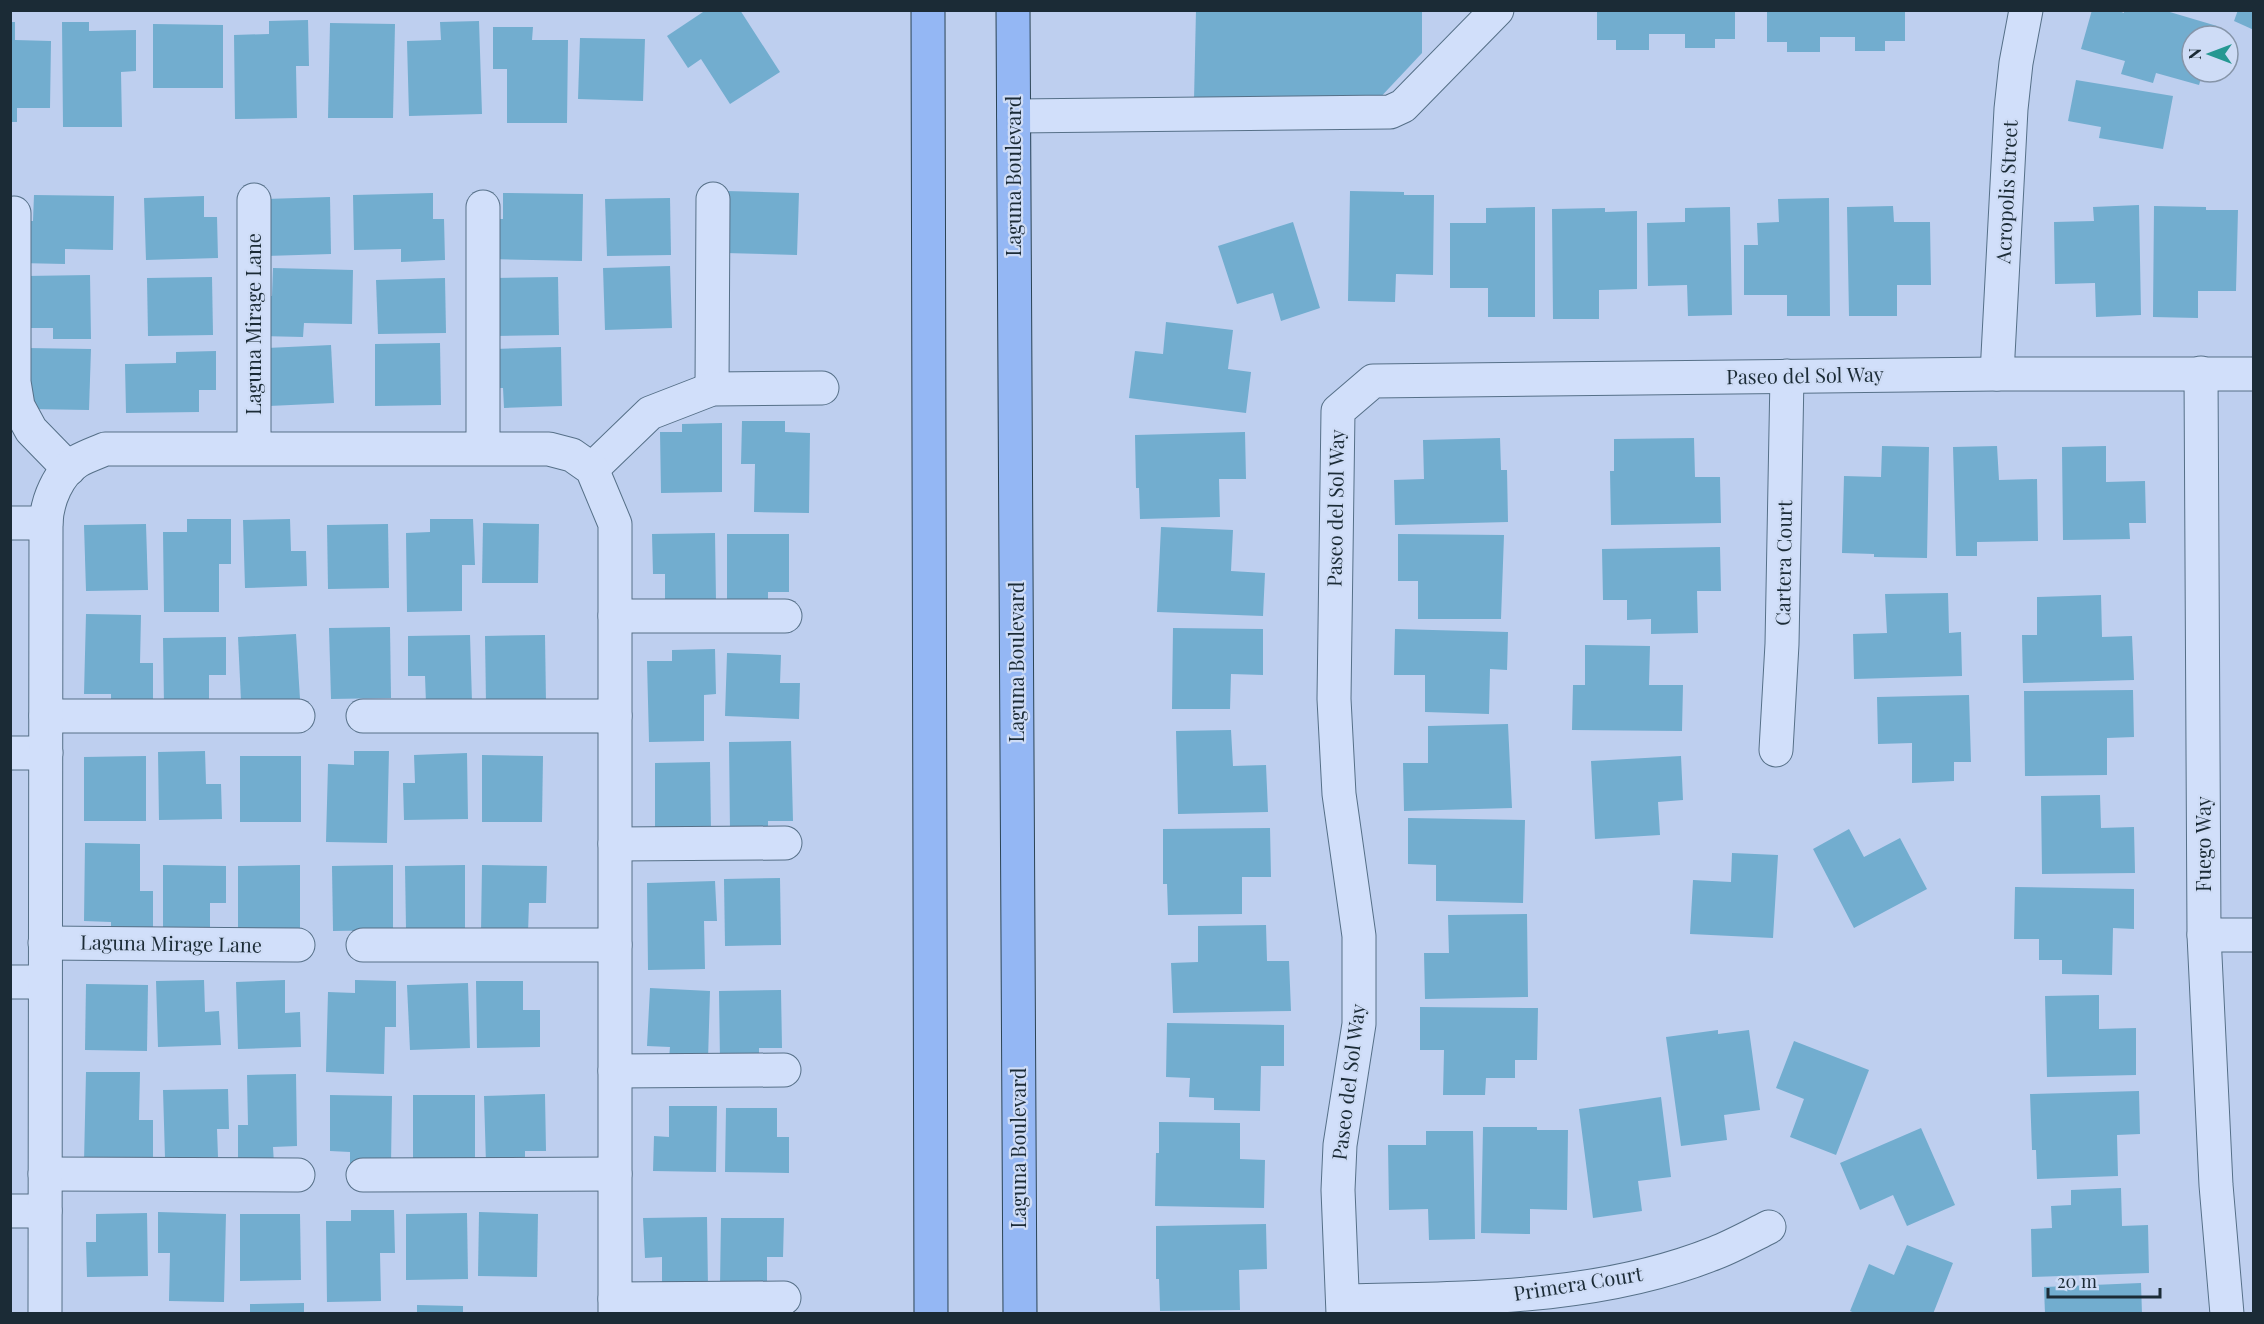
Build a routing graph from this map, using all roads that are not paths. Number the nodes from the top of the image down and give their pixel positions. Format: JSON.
{"nodes":[{"id":1,"x":927,"y":10,"type":"edge"},
{"id":2,"x":1012,"y":10,"type":"edge"},
{"id":3,"x":1497,"y":10,"type":"edge"},
{"id":4,"x":2026,"y":10,"type":"edge"},
{"id":5,"x":1014,"y":116,"type":"junction"},
{"id":6,"x":713,"y":199,"type":"dead end"},
{"id":7,"x":254,"y":200,"type":"dead end"},
{"id":8,"x":483,"y":207,"type":"dead end"},
{"id":9,"x":14,"y":213,"type":"dead end"},
{"id":10,"x":12,"y":295,"type":"edge"},
{"id":11,"x":2201,"y":373,"type":"junction"},
{"id":12,"x":1997,"y":374,"type":"junction"},
{"id":13,"x":2253,"y":374,"type":"edge"},
{"id":14,"x":1787,"y":376,"type":"junction"},
{"id":15,"x":822,"y":388,"type":"dead end"},
{"id":16,"x":712,"y":389,"type":"junction"},
{"id":17,"x":483,"y":447,"type":"junction"},
{"id":18,"x":254,"y":448,"type":"junction"},
{"id":19,"x":69,"y":469,"type":"junction"},
{"id":20,"x":592,"y":469,"type":"junction"},
{"id":21,"x":10,"y":523,"type":"edge"},
{"id":22,"x":46,"y":523,"type":"junction"},
{"id":23,"x":615,"y":616,"type":"junction"},
{"id":24,"x":785,"y":616,"type":"dead end"},
{"id":25,"x":46,"y":716,"type":"junction"},
{"id":26,"x":298,"y":716,"type":"dead end"},
{"id":27,"x":363,"y":716,"type":"dead end"},
{"id":28,"x":615,"y":716,"type":"junction"},
{"id":29,"x":1776,"y":750,"type":"dead end"},
{"id":30,"x":10,"y":753,"type":"edge"},
{"id":31,"x":46,"y":753,"type":"junction"},
{"id":32,"x":785,"y":843,"type":"dead end"},
{"id":33,"x":615,"y":844,"type":"junction"},
{"id":34,"x":2204,"y":935,"type":"junction"},
{"id":35,"x":2253,"y":935,"type":"edge"},
{"id":36,"x":45,"y":943,"type":"junction"},
{"id":37,"x":298,"y":945,"type":"dead end"},
{"id":38,"x":363,"y":945,"type":"dead end"},
{"id":39,"x":615,"y":945,"type":"junction"},
{"id":40,"x":10,"y":982,"type":"edge"},
{"id":41,"x":45,"y":982,"type":"junction"},
{"id":42,"x":784,"y":1070,"type":"dead end"},
{"id":43,"x":615,"y":1071,"type":"junction"},
{"id":44,"x":45,"y":1174,"type":"junction"},
{"id":45,"x":615,"y":1174,"type":"junction"},
{"id":46,"x":298,"y":1175,"type":"dead end"},
{"id":47,"x":363,"y":1175,"type":"dead end"},
{"id":48,"x":10,"y":1211,"type":"edge"},
{"id":49,"x":45,"y":1211,"type":"junction"},
{"id":50,"x":1768,"y":1227,"type":"dead end"},
{"id":51,"x":784,"y":1298,"type":"dead end"},
{"id":52,"x":615,"y":1306,"type":"edge"},
{"id":53,"x":1343,"y":1307,"type":"edge"},
{"id":54,"x":45,"y":1314,"type":"edge"},
{"id":55,"x":931,"y":1314,"type":"edge"},
{"id":56,"x":1020,"y":1314,"type":"edge"},
{"id":57,"x":2227,"y":1314,"type":"edge"}],
"edges":[{"from":1,"to":55,"type":"main road"},
{"from":2,"to":5,"type":"main road","name":"Laguna Boulevard"},
{"from":3,"to":5,"type":"street"},
{"from":4,"to":12,"type":"street","name":"Acropolis Street"},
{"from":5,"to":56,"type":"main road","name":"Laguna Boulevard"},
{"from":6,"to":16,"type":"street"},
{"from":7,"to":18,"type":"street","name":"Laguna Mirage Lane"},
{"from":8,"to":17,"type":"street"},
{"from":9,"to":10,"type":"street"},
{"from":10,"to":19,"type":"street"},
{"from":11,"to":12,"type":"street","name":"Paseo del Sol Way"},
{"from":11,"to":13,"type":"street","name":"Paseo del Sol Way"},
{"from":11,"to":34,"type":"street","name":"Fuego Way"},
{"from":12,"to":14,"type":"street","name":"Paseo del Sol Way"},
{"from":14,"to":29,"type":"street","name":"Cartera Court"},
{"from":14,"to":53,"type":"street","name":"Paseo del Sol Way"},
{"from":15,"to":16,"type":"street"},
{"from":16,"to":20,"type":"street"},
{"from":17,"to":18,"type":"street"},
{"from":17,"to":20,"type":"street"},
{"from":18,"to":19,"type":"street"},
{"from":19,"to":22,"type":"street"},
{"from":20,"to":23,"type":"street"},
{"from":21,"to":22,"type":"street"},
{"from":22,"to":25,"type":"street"},
{"from":23,"to":24,"type":"street"},
{"from":23,"to":28,"type":"street"},
{"from":25,"to":26,"type":"street"},
{"from":25,"to":31,"type":"street"},
{"from":27,"to":28,"type":"street"},
{"from":28,"to":33,"type":"street"},
{"from":30,"to":31,"type":"street"},
{"from":31,"to":36,"type":"street"},
{"from":32,"to":33,"type":"street"},
{"from":33,"to":39,"type":"street"},
{"from":34,"to":35,"type":"street"},
{"from":34,"to":57,"type":"street","name":"Fuego Way"},
{"from":36,"to":37,"type":"street","name":"Laguna Mirage Lane"},
{"from":36,"to":41,"type":"street"},
{"from":38,"to":39,"type":"street"},
{"from":39,"to":43,"type":"street"},
{"from":40,"to":41,"type":"street"},
{"from":41,"to":44,"type":"street"},
{"from":42,"to":43,"type":"street"},
{"from":43,"to":45,"type":"street"},
{"from":44,"to":46,"type":"street"},
{"from":44,"to":49,"type":"street"},
{"from":45,"to":47,"type":"street"},
{"from":45,"to":52,"type":"street"},
{"from":48,"to":49,"type":"street"},
{"from":49,"to":54,"type":"street"},
{"from":50,"to":53,"type":"street","name":"Primera Court"},
{"from":51,"to":52,"type":"street"}]}
